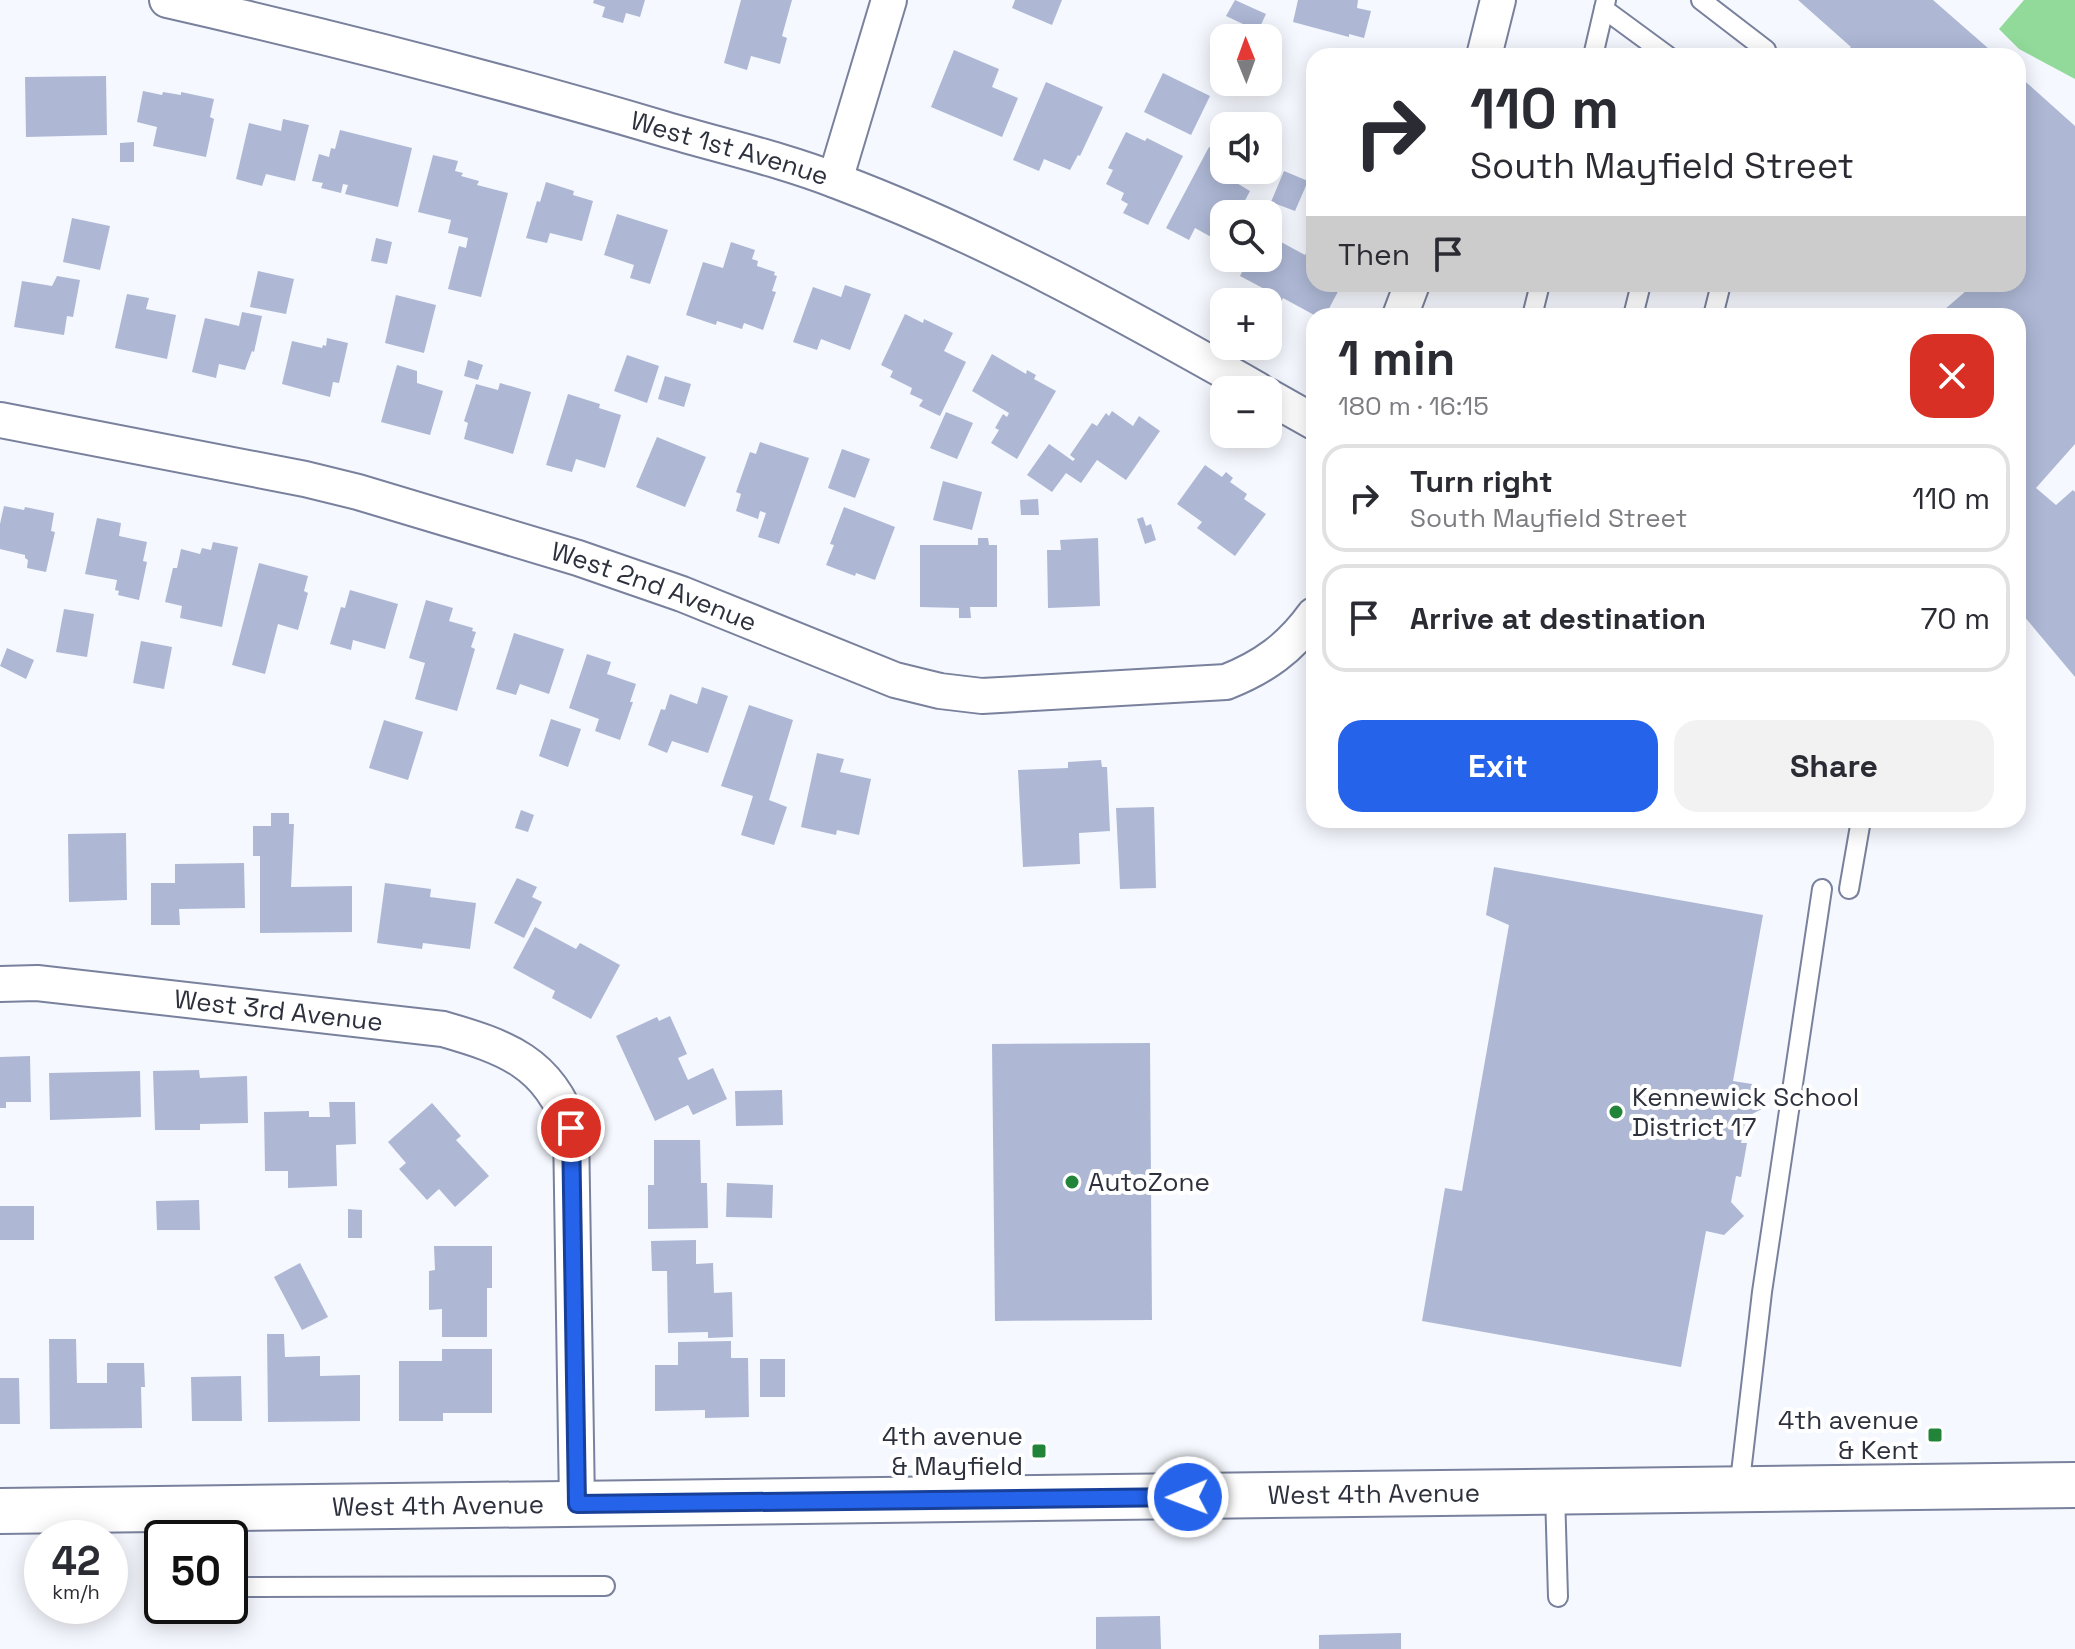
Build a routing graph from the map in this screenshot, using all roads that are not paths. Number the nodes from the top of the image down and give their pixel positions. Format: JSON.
{"nodes":[{"id":1,"x":167,"y":0,"type":"edge"},
{"id":2,"x":889,"y":0,"type":"edge"},
{"id":3,"x":1498,"y":0,"type":"edge"},
{"id":4,"x":1701,"y":0,"type":"edge"},
{"id":5,"x":1605,"y":5,"type":"edge"},
{"id":6,"x":1486,"y":48,"type":"edge"},
{"id":7,"x":1595,"y":48,"type":"edge"},
{"id":8,"x":1658,"y":48,"type":"edge"},
{"id":9,"x":1763,"y":48,"type":"edge"},
{"id":10,"x":835,"y":180,"type":"junction"},
{"id":11,"x":1234,"y":376,"type":"edge"},
{"id":12,"x":1282,"y":404,"type":"edge"},
{"id":13,"x":1306,"y":417,"type":"edge"},
{"id":14,"x":0,"y":420,"type":"edge"},
{"id":15,"x":1305,"y":627,"type":"edge"},
{"id":16,"x":1860,"y":828,"type":"edge"},
{"id":17,"x":1822,"y":889,"type":"dead end"},
{"id":18,"x":1849,"y":889,"type":"dead end"},
{"id":19,"x":0,"y":984,"type":"edge"},
{"id":20,"x":2075,"y":1485,"type":"edge"},
{"id":21,"x":1739,"y":1490,"type":"junction"},
{"id":22,"x":1555,"y":1492,"type":"junction"},
{"id":23,"x":577,"y":1504,"type":"junction"},
{"id":24,"x":0,"y":1511,"type":"edge"},
{"id":25,"x":605,"y":1586,"type":"dead end"},
{"id":26,"x":248,"y":1587,"type":"edge"},
{"id":27,"x":1558,"y":1597,"type":"dead end"}],
"edges":[{"from":1,"to":10,"type":"street","name":"West 1st Avenue"},
{"from":2,"to":10,"type":"street"},
{"from":3,"to":6,"type":"street"},
{"from":4,"to":9,"type":"lane"},
{"from":5,"to":7,"type":"lane"},
{"from":5,"to":8,"type":"lane"},
{"from":10,"to":11,"type":"street","name":"West 1st Avenue"},
{"from":12,"to":13,"type":"street"},
{"from":14,"to":15,"type":"street","name":"West 2nd Avenue"},
{"from":16,"to":18,"type":"lane"},
{"from":17,"to":21,"type":"lane"},
{"from":19,"to":23,"type":"street","name":"West 3rd Avenue"},
{"from":20,"to":21,"type":"main road","name":"West 4th Avenue"},
{"from":21,"to":22,"type":"main road","name":"West 4th Avenue"},
{"from":22,"to":23,"type":"main road","name":"West 4th Avenue"},
{"from":22,"to":27,"type":"lane"},
{"from":23,"to":24,"type":"main road","name":"West 4th Avenue"},
{"from":25,"to":26,"type":"lane"}]}
